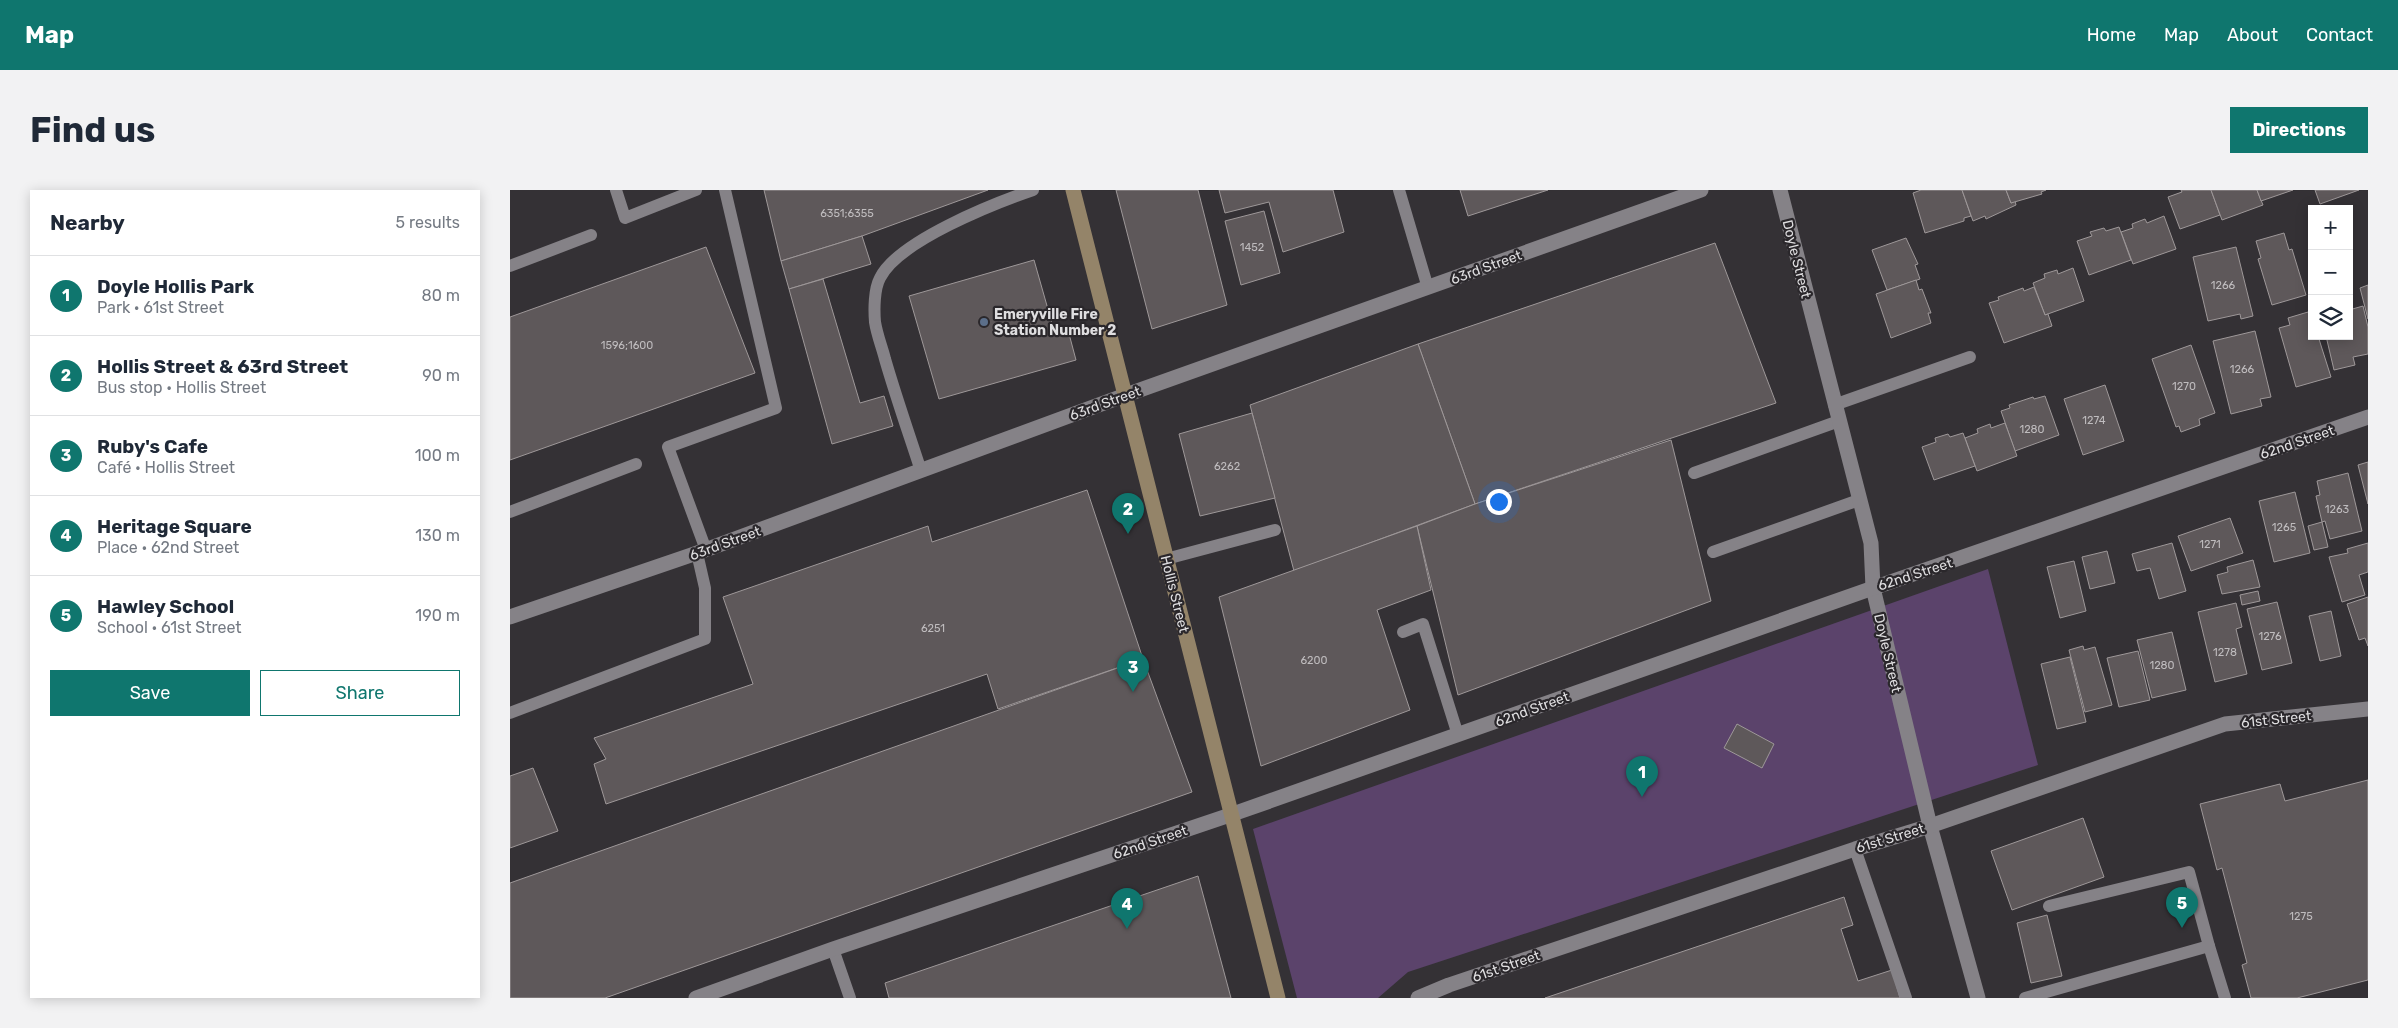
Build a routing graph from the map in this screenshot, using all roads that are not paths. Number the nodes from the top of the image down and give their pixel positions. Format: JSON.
{"nodes":[{"id":1,"x":616,"y":190,"type":"edge"},
{"id":2,"x":696,"y":190,"type":"edge"},
{"id":3,"x":725,"y":190,"type":"edge"},
{"id":4,"x":1033,"y":190,"type":"edge"},
{"id":5,"x":1073,"y":190,"type":"edge"},
{"id":6,"x":1399,"y":190,"type":"edge"},
{"id":7,"x":1700,"y":190,"type":"edge"},
{"id":8,"x":1780,"y":190,"type":"edge"},
{"id":9,"x":591,"y":235,"type":"dead end"},
{"id":10,"x":510,"y":266,"type":"edge"},
{"id":11,"x":1428,"y":288,"type":"junction"},
{"id":12,"x":1970,"y":357,"type":"dead end"},
{"id":13,"x":1124,"y":396,"type":"junction"},
{"id":14,"x":1834,"y":405,"type":"junction"},
{"id":15,"x":2368,"y":417,"type":"edge"},
{"id":16,"x":1839,"y":421,"type":"junction"},
{"id":17,"x":636,"y":464,"type":"dead end"},
{"id":18,"x":921,"y":471,"type":"junction"},
{"id":19,"x":1694,"y":473,"type":"dead end"},
{"id":20,"x":1859,"y":500,"type":"junction"},
{"id":21,"x":510,"y":512,"type":"edge"},
{"id":22,"x":1275,"y":530,"type":"dead end"},
{"id":23,"x":701,"y":551,"type":"junction"},
{"id":24,"x":1713,"y":552,"type":"dead end"},
{"id":25,"x":1166,"y":559,"type":"junction"},
{"id":26,"x":1873,"y":588,"type":"junction"},
{"id":27,"x":510,"y":617,"type":"edge"},
{"id":28,"x":1403,"y":632,"type":"dead end"},
{"id":29,"x":2368,"y":709,"type":"edge"},
{"id":30,"x":510,"y":713,"type":"edge"},
{"id":31,"x":1458,"y":735,"type":"junction"},
{"id":32,"x":1230,"y":815,"type":"junction"},
{"id":33,"x":1930,"y":826,"type":"junction"},
{"id":34,"x":1855,"y":848,"type":"junction"},
{"id":35,"x":2049,"y":906,"type":"dead end"},
{"id":36,"x":2209,"y":946,"type":"junction"},
{"id":37,"x":833,"y":949,"type":"junction"},
{"id":38,"x":696,"y":998,"type":"edge"},
{"id":39,"x":850,"y":998,"type":"edge"},
{"id":40,"x":1278,"y":998,"type":"edge"},
{"id":41,"x":1418,"y":998,"type":"edge"},
{"id":42,"x":1906,"y":998,"type":"edge"},
{"id":43,"x":1978,"y":998,"type":"edge"},
{"id":44,"x":2025,"y":998,"type":"edge"},
{"id":45,"x":2224,"y":998,"type":"edge"}],
"edges":[{"from":1,"to":2,"type":"lane"},
{"from":3,"to":23,"type":"lane"},
{"from":4,"to":18,"type":"lane"},
{"from":5,"to":13,"type":"street","name":"Hollis Street"},
{"from":6,"to":11,"type":"lane"},
{"from":7,"to":11,"type":"street","name":"63rd Street"},
{"from":8,"to":14,"type":"street","name":"Doyle Street"},
{"from":9,"to":10,"type":"lane"},
{"from":11,"to":13,"type":"street","name":"63rd Street"},
{"from":12,"to":14,"type":"lane"},
{"from":13,"to":18,"type":"street","name":"63rd Street"},
{"from":13,"to":25,"type":"street","name":"Hollis Street"},
{"from":14,"to":16,"type":"street","name":"Doyle Street"},
{"from":15,"to":26,"type":"street","name":"62nd Street"},
{"from":16,"to":19,"type":"lane"},
{"from":16,"to":20,"type":"street","name":"Doyle Street"},
{"from":17,"to":21,"type":"lane"},
{"from":18,"to":23,"type":"street","name":"63rd Street"},
{"from":20,"to":24,"type":"lane"},
{"from":20,"to":26,"type":"street","name":"Doyle Street"},
{"from":22,"to":25,"type":"lane"},
{"from":23,"to":27,"type":"street","name":"63rd Street"},
{"from":23,"to":30,"type":"lane"},
{"from":25,"to":32,"type":"street","name":"Hollis Street"},
{"from":26,"to":31,"type":"street","name":"62nd Street"},
{"from":26,"to":33,"type":"street","name":"Doyle Street"},
{"from":28,"to":31,"type":"lane"},
{"from":29,"to":33,"type":"street","name":"61st Street"},
{"from":31,"to":32,"type":"street","name":"62nd Street"},
{"from":32,"to":37,"type":"street","name":"62nd Street"},
{"from":32,"to":40,"type":"street","name":"Hollis Street"},
{"from":33,"to":34,"type":"street","name":"61st Street"},
{"from":33,"to":43,"type":"street","name":"Doyle Street"},
{"from":34,"to":41,"type":"street","name":"61st Street"},
{"from":34,"to":42,"type":"lane"},
{"from":35,"to":36,"type":"lane"},
{"from":36,"to":44,"type":"lane"},
{"from":36,"to":45,"type":"lane"},
{"from":37,"to":38,"type":"street","name":"62nd Street"},
{"from":37,"to":39,"type":"lane"}]}
